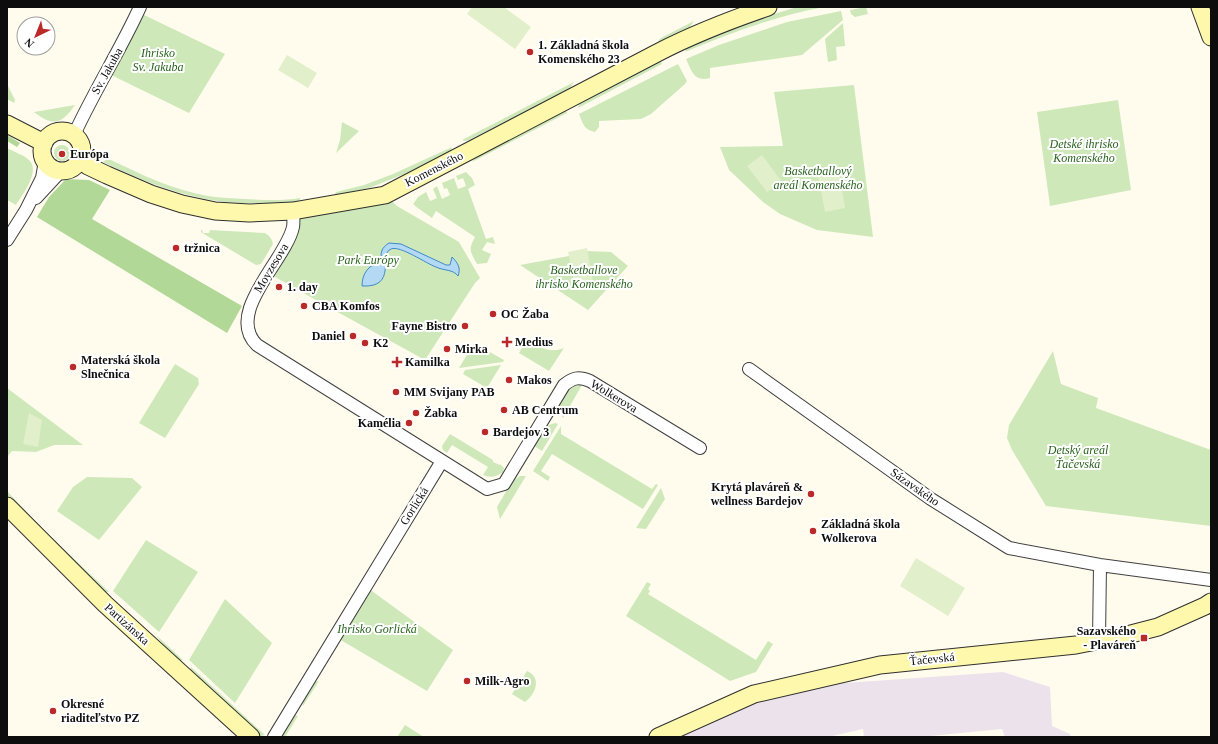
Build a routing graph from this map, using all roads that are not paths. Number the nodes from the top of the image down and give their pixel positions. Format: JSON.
{"nodes":[{"id":1,"x":140,"y":7,"type":"edge"},
{"id":2,"x":768,"y":7,"type":"edge"},
{"id":3,"x":1200,"y":7,"type":"edge"},
{"id":4,"x":1211,"y":37,"type":"edge"},
{"id":5,"x":7,"y":124,"type":"edge"},
{"id":6,"x":74,"y":135,"type":"junction"},
{"id":7,"x":44,"y":143,"type":"junction"},
{"id":8,"x":81,"y":159,"type":"junction"},
{"id":9,"x":45,"y":161,"type":"junction"},
{"id":10,"x":61,"y":171,"type":"junction"},
{"id":11,"x":26,"y":210,"type":"junction"},
{"id":12,"x":293,"y":211,"type":"junction"},
{"id":13,"x":7,"y":240,"type":"edge"},
{"id":14,"x":748,"y":369,"type":"dead end"},
{"id":15,"x":700,"y":448,"type":"dead end"},
{"id":16,"x":442,"y":461,"type":"junction"},
{"id":17,"x":7,"y":506,"type":"edge"},
{"id":18,"x":1100,"y":565,"type":"junction"},
{"id":19,"x":1211,"y":580,"type":"edge"},
{"id":20,"x":1211,"y":602,"type":"edge"},
{"id":21,"x":1099,"y":640,"type":"junction"},
{"id":22,"x":251,"y":737,"type":"edge"},
{"id":23,"x":274,"y":737,"type":"edge"},
{"id":24,"x":658,"y":737,"type":"edge"}],
"edges":[{"from":1,"to":6,"type":"street","name":"Sv. Jakuba"},
{"from":2,"to":12,"type":"street","name":"Komenského"},
{"from":3,"to":4,"type":"street"},
{"from":5,"to":7,"type":"street"},
{"from":6,"to":7,"type":"street"},
{"from":6,"to":8,"type":"street"},
{"from":7,"to":9,"type":"street"},
{"from":8,"to":10,"type":"street"},
{"from":8,"to":12,"type":"street","name":"Komenského"},
{"from":9,"to":10,"type":"street"},
{"from":9,"to":11,"type":"street"},
{"from":10,"to":11,"type":"street"},
{"from":11,"to":13,"type":"street"},
{"from":12,"to":16,"type":"street","name":"Moyzesova"},
{"from":14,"to":18,"type":"street","name":"Sázavského"},
{"from":15,"to":16,"type":"street","name":"Wolkerova"},
{"from":16,"to":23,"type":"street","name":"Gorlická"},
{"from":17,"to":22,"type":"street","name":"Partizánska"},
{"from":18,"to":19,"type":"street","name":"Sázavského"},
{"from":18,"to":21,"type":"street"},
{"from":20,"to":21,"type":"street","name":"Ťačevská"},
{"from":21,"to":24,"type":"street","name":"Ťačevská"}]}
